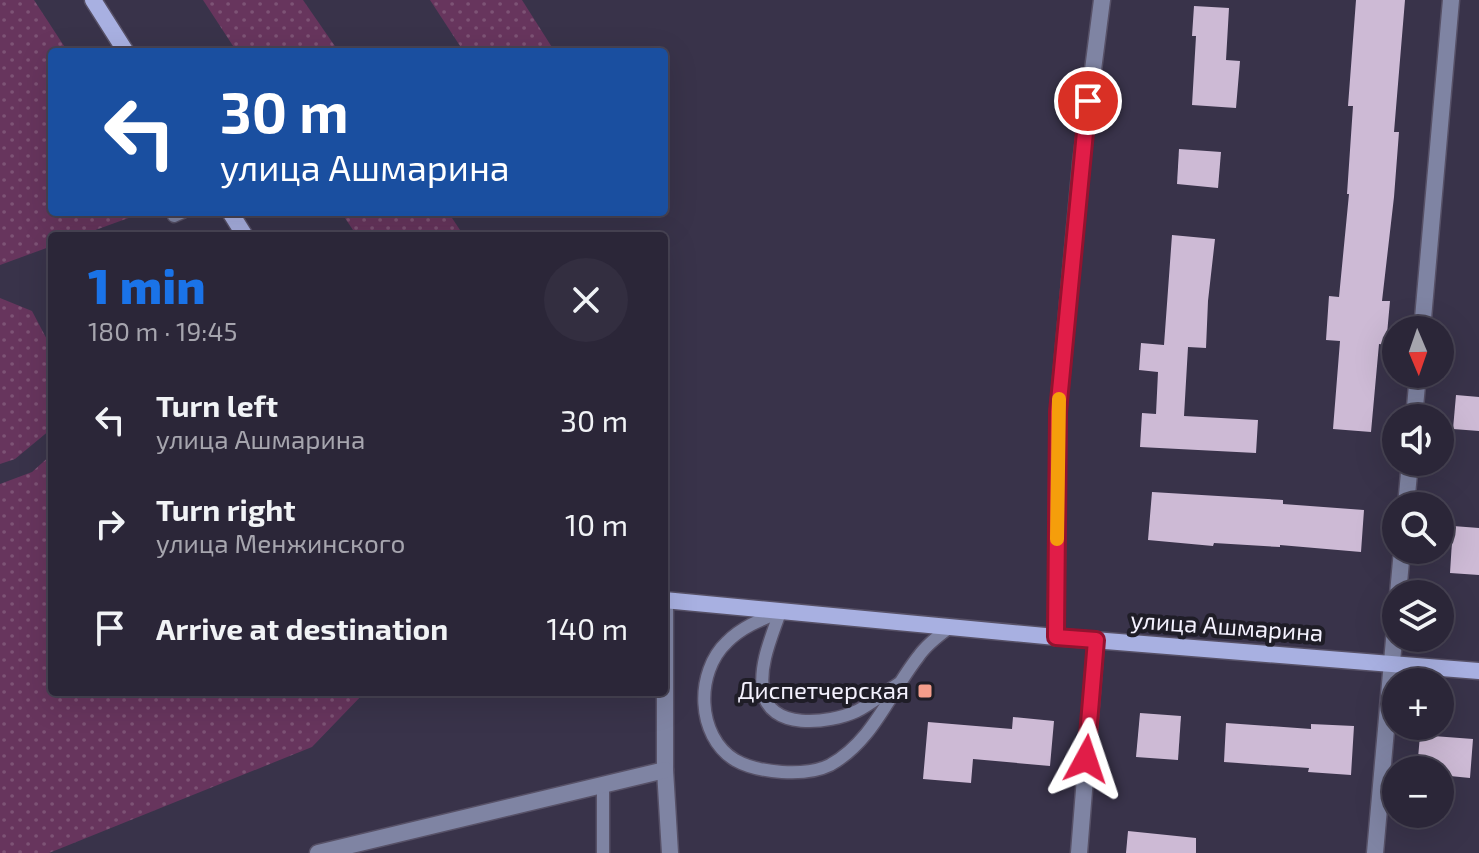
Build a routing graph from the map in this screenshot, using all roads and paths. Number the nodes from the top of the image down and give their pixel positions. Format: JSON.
{"nodes":[{"id":1,"x":93,"y":0,"type":"edge"},
{"id":2,"x":1102,"y":0,"type":"edge"},
{"id":3,"x":1451,"y":0,"type":"edge"},
{"id":4,"x":123,"y":48,"type":"edge"},
{"id":5,"x":1423,"y":316,"type":"edge"},
{"id":6,"x":668,"y":600,"type":"edge"},
{"id":7,"x":780,"y":612,"type":"junction"},
{"id":8,"x":949,"y":628,"type":"junction"},
{"id":9,"x":1056,"y":637,"type":"junction"},
{"id":10,"x":1096,"y":640,"type":"junction"},
{"id":11,"x":1393,"y":652,"type":"edge"},
{"id":12,"x":1392,"y":664,"type":"junction"},
{"id":13,"x":1479,"y":671,"type":"edge"},
{"id":14,"x":902,"y":680,"type":"junction"},
{"id":15,"x":665,"y":696,"type":"edge"},
{"id":16,"x":665,"y":770,"type":"junction"},
{"id":17,"x":603,"y":784,"type":"junction"},
{"id":18,"x":318,"y":853,"type":"edge"},
{"id":19,"x":603,"y":853,"type":"edge"},
{"id":20,"x":670,"y":853,"type":"edge"},
{"id":21,"x":1079,"y":853,"type":"edge"},
{"id":22,"x":1375,"y":853,"type":"edge"}],
"edges":[{"from":1,"to":4,"type":"street"},
{"from":2,"to":9,"type":"street"},
{"from":3,"to":5,"type":"street"},
{"from":6,"to":7,"type":"street","name":"улица Ашмарина"},
{"from":7,"to":8,"type":"street","name":"улица Ашмарина"},
{"from":7,"to":14,"type":"lane"},
{"from":7,"to":14,"type":"lane"},
{"from":8,"to":9,"type":"street","name":"улица Ашмарина"},
{"from":8,"to":14,"type":"lane"},
{"from":9,"to":10,"type":"street","name":"улица Ашмарина"},
{"from":10,"to":12,"type":"street","name":"улица Ашмарина"},
{"from":10,"to":21,"type":"street"},
{"from":11,"to":12,"type":"street"},
{"from":12,"to":13,"type":"street","name":"улица Ашмарина"},
{"from":12,"to":22,"type":"street"},
{"from":15,"to":16,"type":"street"},
{"from":16,"to":17,"type":"street"},
{"from":16,"to":20,"type":"street"},
{"from":17,"to":18,"type":"street"},
{"from":17,"to":19,"type":"lane"}]}
